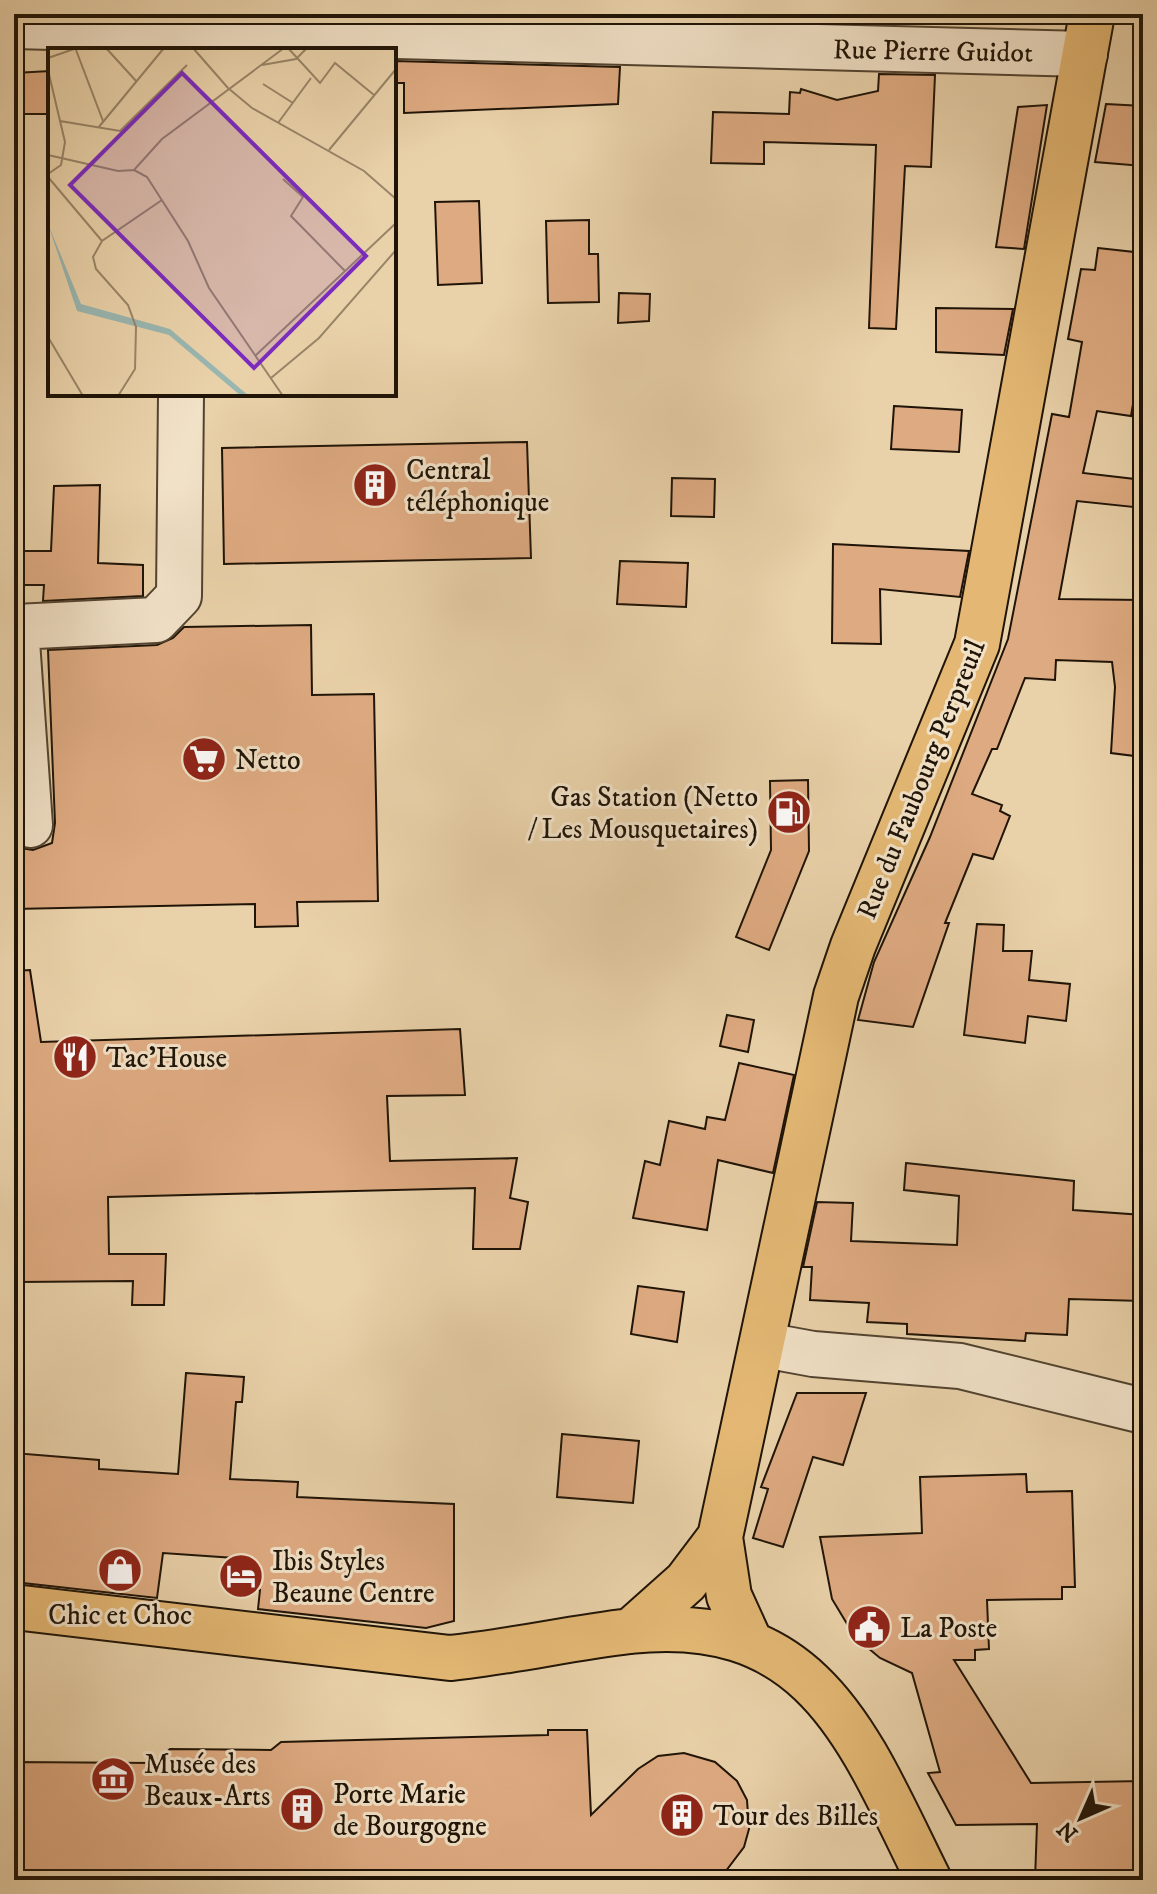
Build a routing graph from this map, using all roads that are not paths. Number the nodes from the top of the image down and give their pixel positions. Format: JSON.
{"nodes":[{"id":1,"x":14,"y":26,"type":"edge"},
{"id":2,"x":1088,"y":34,"type":"edge"},
{"id":3,"x":184,"y":41,"type":"edge"},
{"id":4,"x":181,"y":396,"type":"edge"},
{"id":5,"x":30,"y":825,"type":"dead end"},
{"id":6,"x":764,"y":1345,"type":"junction"},
{"id":7,"x":1143,"y":1411,"type":"edge"},
{"id":8,"x":720,"y":1537,"type":"junction"},
{"id":9,"x":14,"y":1607,"type":"edge"},
{"id":10,"x":631,"y":1631,"type":"junction"},
{"id":11,"x":749,"y":1640,"type":"junction"},
{"id":12,"x":929,"y":1880,"type":"edge"}],
"edges":[{"from":1,"to":3,"type":"street","name":"Rue Pierre Guidot"},
{"from":2,"to":3,"type":"street","name":"Rue Pierre Guidot"},
{"from":2,"to":6,"type":"main road","name":"Rue du Faubourg Perpreuil"},
{"from":4,"to":5,"type":"street"},
{"from":6,"to":7,"type":"street"},
{"from":6,"to":8,"type":"main road","name":"Rue du Faubourg Perpreuil"},
{"from":8,"to":10,"type":"main road","name":"Rue du Faubourg Perpreuil"},
{"from":8,"to":11,"type":"main road","name":"Rue du Faubourg Perpreuil"},
{"from":9,"to":10,"type":"main road"},
{"from":10,"to":11,"type":"main road"},
{"from":11,"to":12,"type":"main road"}]}
